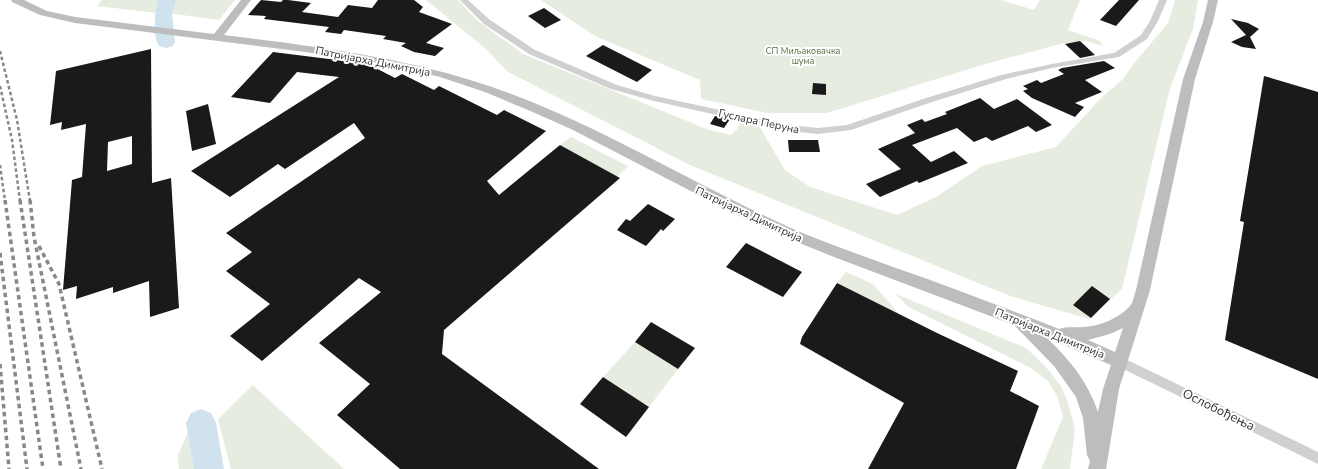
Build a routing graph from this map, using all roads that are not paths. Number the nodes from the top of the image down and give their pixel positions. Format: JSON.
{"nodes":[{"id":1,"x":16,"y":0,"type":"edge"},
{"id":2,"x":246,"y":0,"type":"edge"},
{"id":3,"x":464,"y":0,"type":"edge"},
{"id":4,"x":1163,"y":0,"type":"edge"},
{"id":5,"x":1213,"y":0,"type":"edge"},
{"id":6,"x":217,"y":37,"type":"junction"},
{"id":7,"x":1138,"y":308,"type":"junction"},
{"id":8,"x":1018,"y":320,"type":"junction"},
{"id":9,"x":1048,"y":331,"type":"junction"},
{"id":10,"x":1119,"y":361,"type":"junction"},
{"id":11,"x":1318,"y":458,"type":"edge"},
{"id":12,"x":1098,"y":468,"type":"edge"}],
"edges":[{"from":1,"to":6,"type":"main road","name":"Патријарха Димитрија"},
{"from":2,"to":6,"type":"main road"},
{"from":3,"to":4,"type":"street","name":"Гуслара Перуна"},
{"from":5,"to":7,"type":"main road","name":"Патријарха Димитрија"},
{"from":6,"to":8,"type":"main road","name":"Патријарха Димитрија"},
{"from":7,"to":9,"type":"main road"},
{"from":7,"to":10,"type":"main road","name":"Патријарха Димитрија"},
{"from":8,"to":9,"type":"main road","name":"Патријарха Димитрија"},
{"from":8,"to":12,"type":"main road"},
{"from":9,"to":10,"type":"main road","name":"Патријарха Димитрија"},
{"from":10,"to":11,"type":"street","name":"Ослобођења"},
{"from":10,"to":12,"type":"main road"}]}
